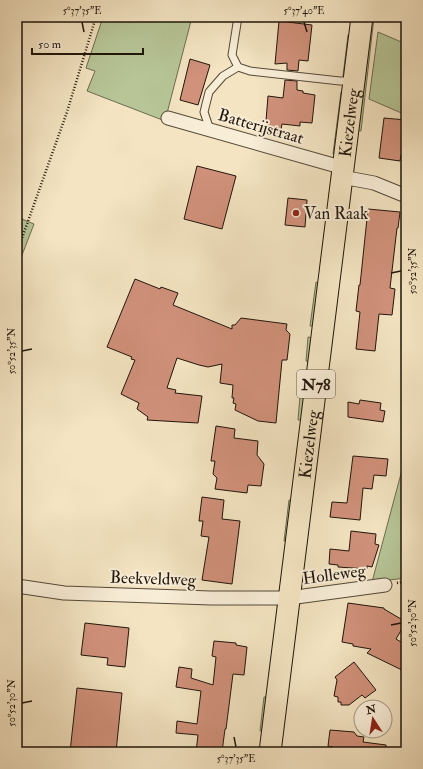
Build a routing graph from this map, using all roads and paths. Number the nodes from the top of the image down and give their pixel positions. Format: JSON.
{"nodes":[{"id":1,"x":96,"y":17,"type":"edge"},
{"id":2,"x":238,"y":17,"type":"edge"},
{"id":3,"x":362,"y":17,"type":"edge"},
{"id":4,"x":238,"y":67,"type":"junction"},
{"id":5,"x":354,"y":81,"type":"junction"},
{"id":6,"x":168,"y":118,"type":"dead end"},
{"id":7,"x":210,"y":130,"type":"junction"},
{"id":8,"x":343,"y":173,"type":"junction"},
{"id":9,"x":406,"y":196,"type":"edge"},
{"id":10,"x":17,"y":252,"type":"edge"},
{"id":11,"x":385,"y":585,"type":"dead end"},
{"id":12,"x":17,"y":586,"type":"edge"},
{"id":13,"x":289,"y":598,"type":"junction"},
{"id":14,"x":270,"y":752,"type":"edge"}],
"edges":[{"from":1,"to":10,"type":"path"},
{"from":2,"to":4,"type":"lane"},
{"from":3,"to":5,"type":"main road","name":"Kiezelweg","number":"N78"},
{"from":4,"to":5,"type":"lane"},
{"from":4,"to":7,"type":"lane"},
{"from":5,"to":8,"type":"main road","name":"Kiezelweg","number":"N78"},
{"from":6,"to":7,"type":"street","name":"Batterijstraat"},
{"from":7,"to":8,"type":"street","name":"Batterijstraat"},
{"from":8,"to":9,"type":"street","name":"Batterijstraat"},
{"from":8,"to":13,"type":"main road","name":"Kiezelweg","number":"N78"},
{"from":11,"to":13,"type":"street","name":"Holleweg"},
{"from":12,"to":13,"type":"street","name":"Beekveldweg"},
{"from":13,"to":14,"type":"main road","name":"Kiezelweg","number":"N78"}]}
